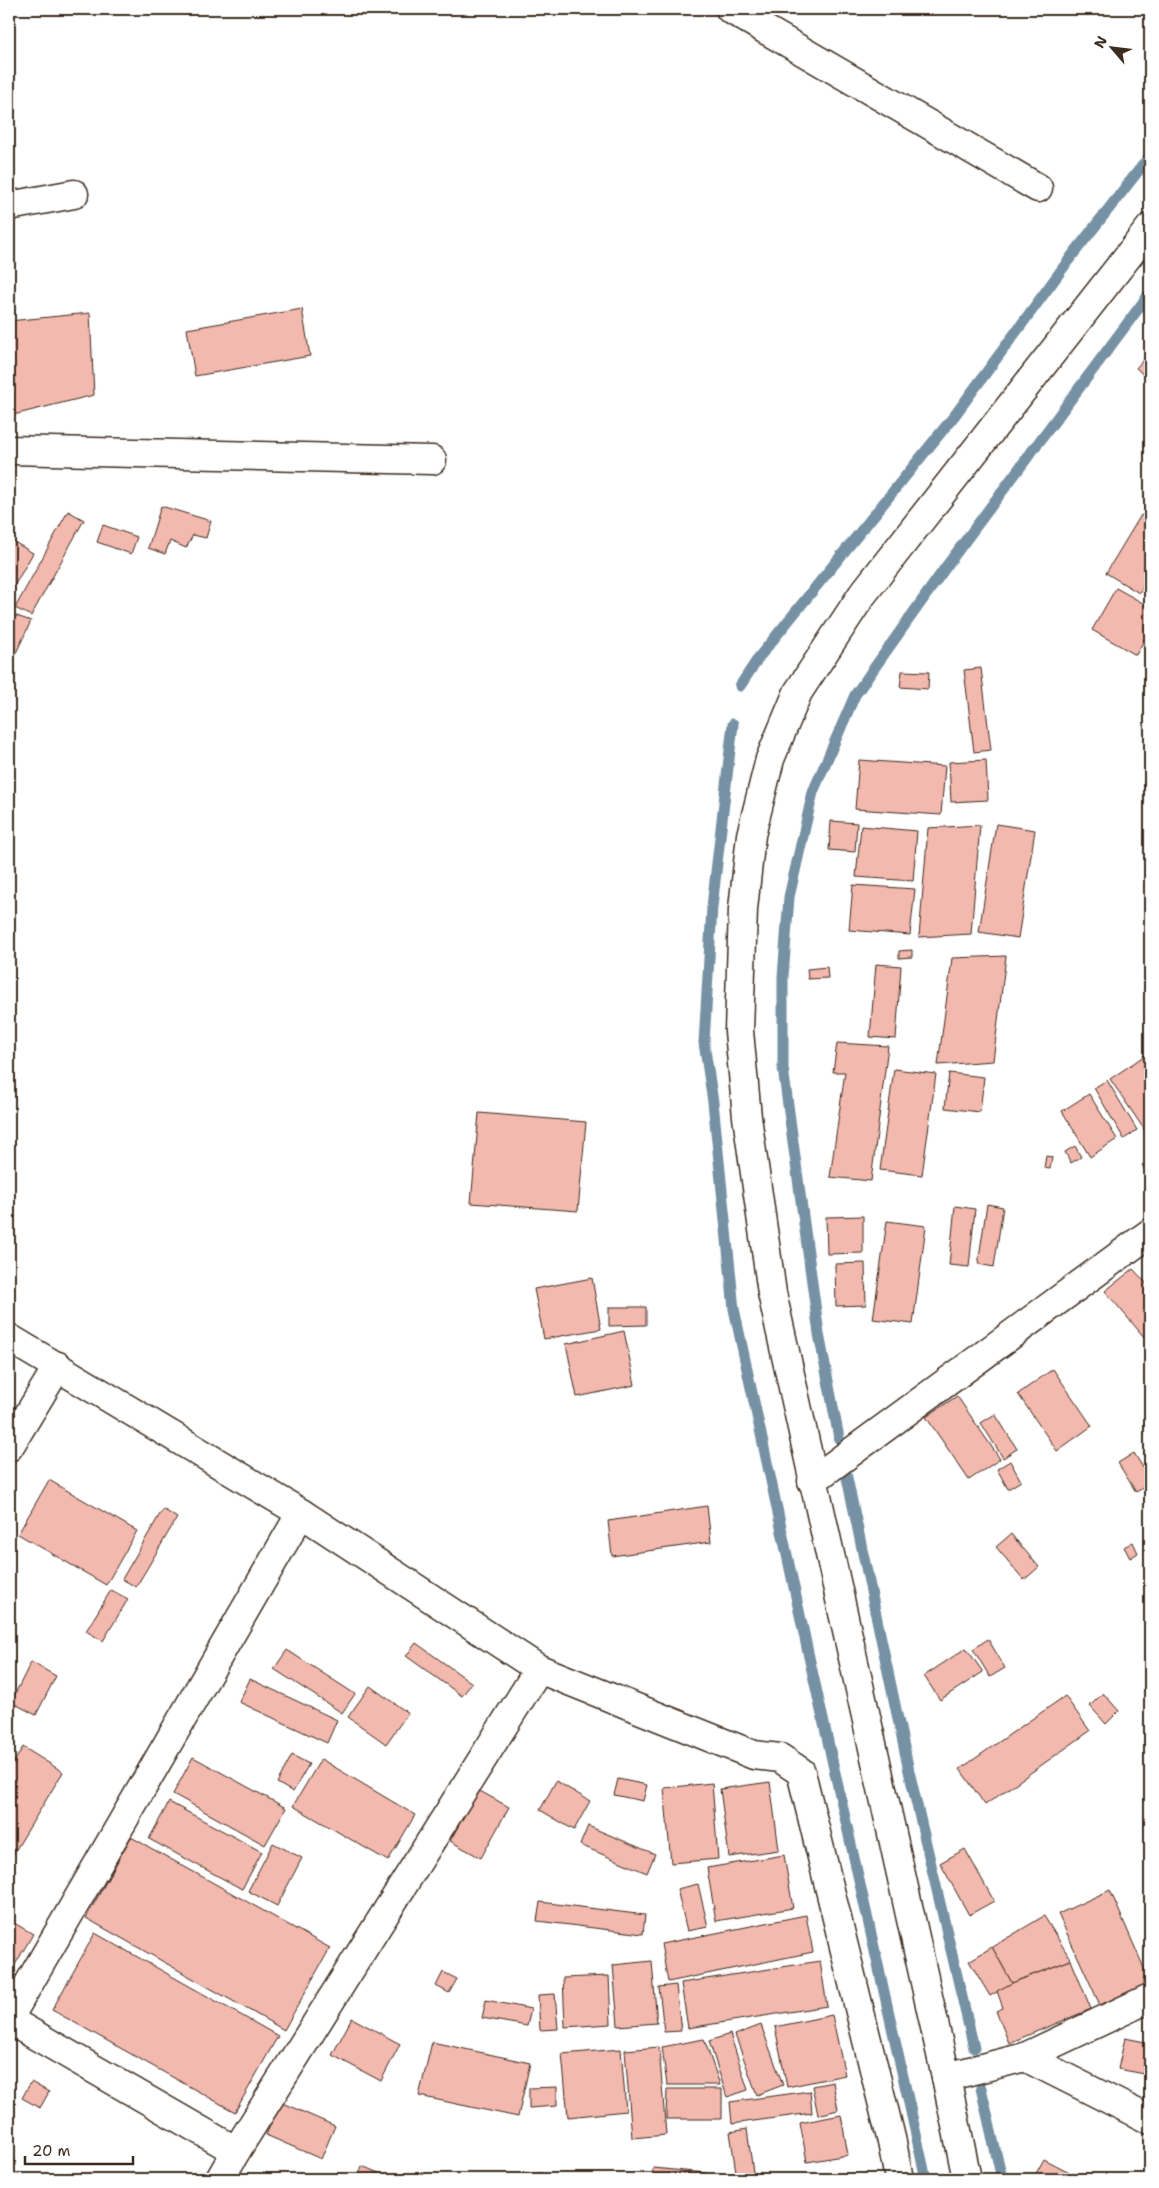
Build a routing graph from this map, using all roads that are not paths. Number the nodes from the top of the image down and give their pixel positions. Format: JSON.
{"nodes":[{"id":1,"x":730,"y":9,"type":"edge"},
{"id":2,"x":1038,"y":188,"type":"dead end"},
{"id":3,"x":74,"y":194,"type":"dead end"},
{"id":4,"x":9,"y":206,"type":"edge"},
{"id":5,"x":1150,"y":228,"type":"edge"},
{"id":6,"x":9,"y":450,"type":"edge"},
{"id":7,"x":432,"y":460,"type":"dead end"},
{"id":8,"x":1150,"y":1233,"type":"edge"},
{"id":9,"x":9,"y":1338,"type":"edge"},
{"id":10,"x":58,"y":1366,"type":"junction"},
{"id":11,"x":9,"y":1448,"type":"edge"},
{"id":12,"x":812,"y":1481,"type":"junction"},
{"id":13,"x":301,"y":1513,"type":"junction"},
{"id":14,"x":539,"y":1669,"type":"junction"},
{"id":15,"x":1150,"y":1998,"type":"edge"},
{"id":16,"x":9,"y":2019,"type":"edge"},
{"id":17,"x":1025,"y":2057,"type":"junction"},
{"id":18,"x":946,"y":2078,"type":"junction"},
{"id":19,"x":1150,"y":2120,"type":"edge"},
{"id":20,"x":236,"y":2151,"type":"junction"},
{"id":21,"x":220,"y":2179,"type":"edge"},
{"id":22,"x":899,"y":2179,"type":"edge"},
{"id":23,"x":967,"y":2179,"type":"edge"}],
"edges":[{"from":1,"to":2,"type":"street"},
{"from":3,"to":4,"type":"street"},
{"from":5,"to":12,"type":"street"},
{"from":6,"to":7,"type":"street"},
{"from":8,"to":12,"type":"street"},
{"from":9,"to":10,"type":"street"},
{"from":10,"to":11,"type":"street"},
{"from":10,"to":13,"type":"street"},
{"from":12,"to":18,"type":"street"},
{"from":13,"to":14,"type":"street"},
{"from":13,"to":16,"type":"street"},
{"from":14,"to":20,"type":"street"},
{"from":14,"to":22,"type":"street"},
{"from":15,"to":17,"type":"street"},
{"from":16,"to":20,"type":"street"},
{"from":17,"to":18,"type":"street"},
{"from":17,"to":19,"type":"street"},
{"from":18,"to":23,"type":"street"},
{"from":20,"to":21,"type":"street"}]}
